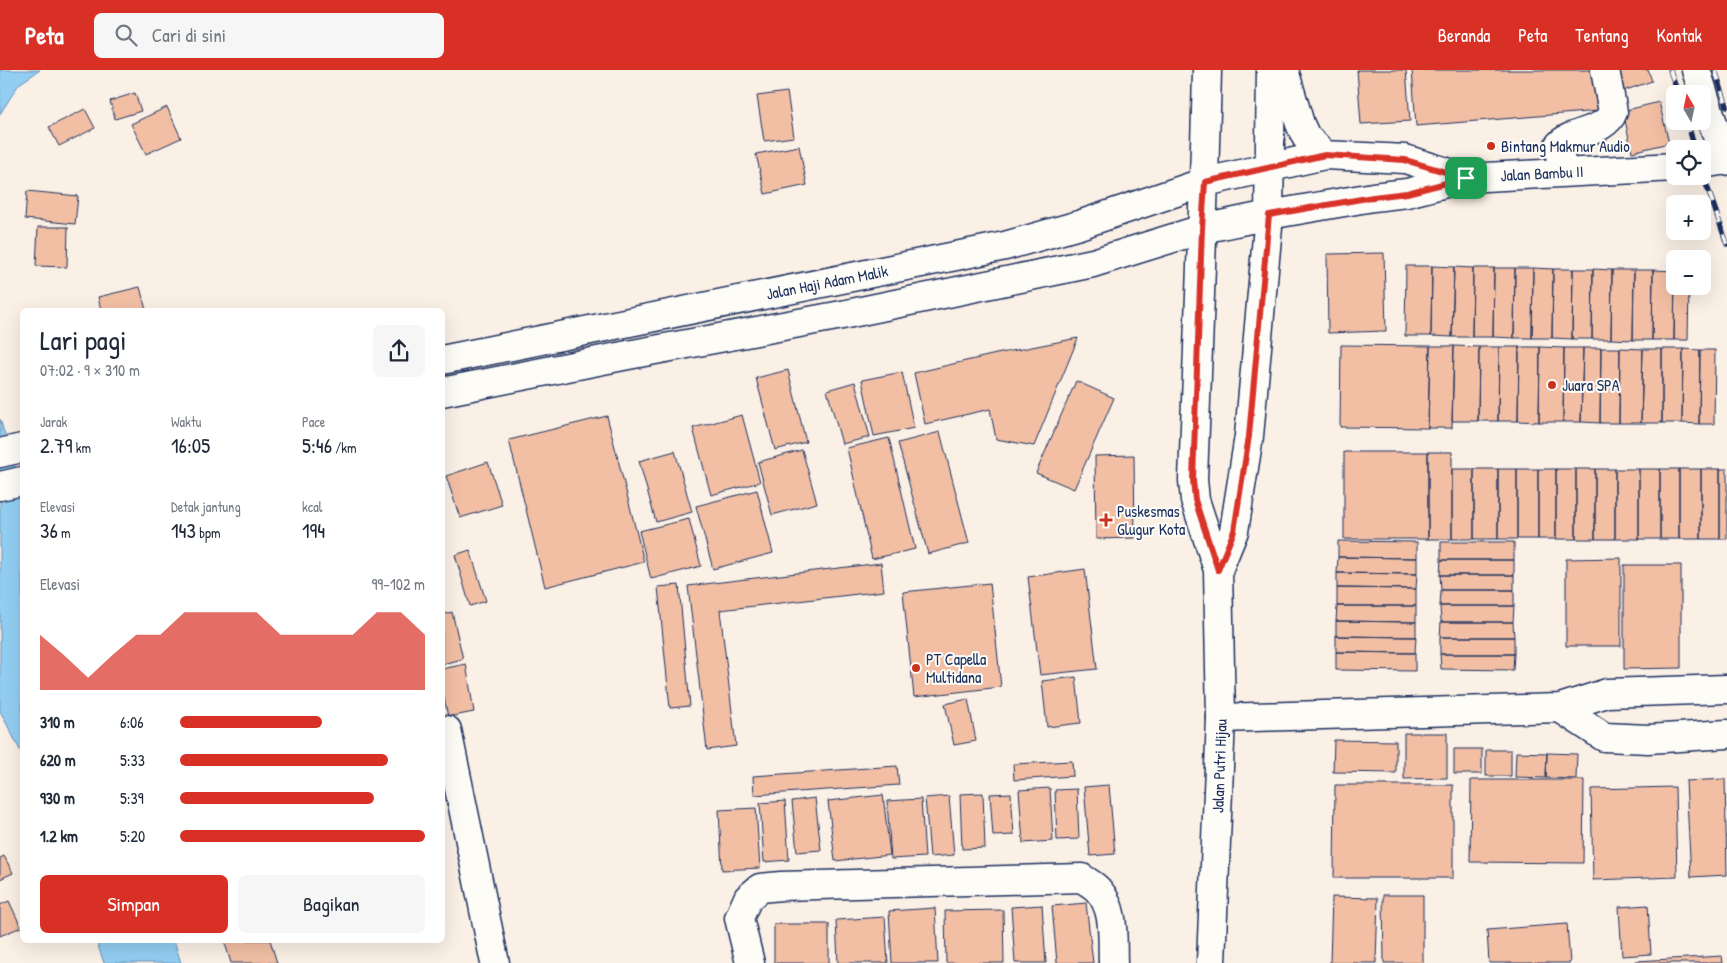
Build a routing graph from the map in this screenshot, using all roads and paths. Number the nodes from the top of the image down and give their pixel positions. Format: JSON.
{"nodes":[{"id":1,"x":1207,"y":70,"type":"edge"},
{"id":2,"x":1271,"y":70,"type":"edge"},
{"id":3,"x":1284,"y":70,"type":"edge"},
{"id":4,"x":1605,"y":70,"type":"edge"},
{"id":5,"x":1696,"y":70,"type":"edge"},
{"id":6,"x":1325,"y":155,"type":"junction"},
{"id":7,"x":1718,"y":162,"type":"edge"},
{"id":8,"x":1270,"y":167,"type":"junction"},
{"id":9,"x":1666,"y":167,"type":"edge"},
{"id":10,"x":1562,"y":172,"type":"junction"},
{"id":11,"x":1466,"y":178,"type":"junction"},
{"id":12,"x":1205,"y":182,"type":"junction"},
{"id":13,"x":1269,"y":215,"type":"junction"},
{"id":14,"x":1202,"y":229,"type":"junction"},
{"id":15,"x":445,"y":359,"type":"edge"},
{"id":16,"x":445,"y":391,"type":"edge"},
{"id":17,"x":20,"y":448,"type":"edge"},
{"id":18,"x":0,"y":453,"type":"edge"},
{"id":19,"x":20,"y":481,"type":"edge"},
{"id":20,"x":0,"y":486,"type":"edge"},
{"id":21,"x":1218,"y":570,"type":"junction"},
{"id":22,"x":1727,"y":689,"type":"edge"},
{"id":23,"x":1560,"y":708,"type":"junction"},
{"id":24,"x":1221,"y":718,"type":"junction"},
{"id":25,"x":445,"y":730,"type":"edge"},
{"id":26,"x":1727,"y":734,"type":"edge"},
{"id":27,"x":495,"y":963,"type":"edge"},
{"id":28,"x":750,"y":963,"type":"edge"},
{"id":29,"x":1113,"y":963,"type":"edge"},
{"id":30,"x":1211,"y":963,"type":"edge"}],
"edges":[{"from":1,"to":12,"type":"main road","name":"Jalan Putri Hijau"},
{"from":2,"to":8,"type":"main road","name":"Jalan Putri Hijau"},
{"from":3,"to":6,"type":"main road"},
{"from":4,"to":10,"type":"main road"},
{"from":5,"to":7,"type":"main road"},
{"from":6,"to":8,"type":"main road","name":"Jalan Bambu II"},
{"from":6,"to":11,"type":"main road","name":"Jalan Bambu II"},
{"from":8,"to":12,"type":"main road","name":"Jalan Bambu II"},
{"from":8,"to":13,"type":"main road","name":"Jalan Putri Hijau"},
{"from":9,"to":10,"type":"main road","name":"Jalan Bambu II"},
{"from":10,"to":11,"type":"main road","name":"Jalan Bambu II"},
{"from":11,"to":13,"type":"main road"},
{"from":12,"to":14,"type":"main road","name":"Jalan Putri Hijau"},
{"from":12,"to":15,"type":"main road","name":"Jalan Haji Adam Malik"},
{"from":13,"to":14,"type":"main road"},
{"from":13,"to":21,"type":"main road","name":"Jalan Putri Hijau"},
{"from":14,"to":16,"type":"main road"},
{"from":14,"to":21,"type":"main road","name":"Jalan Putri Hijau"},
{"from":17,"to":18,"type":"main road"},
{"from":19,"to":20,"type":"main road"},
{"from":21,"to":24,"type":"main road","name":"Jalan Putri Hijau"},
{"from":22,"to":23,"type":"main road"},
{"from":23,"to":24,"type":"main road"},
{"from":23,"to":26,"type":"main road"},
{"from":24,"to":30,"type":"main road","name":"Jalan Putri Hijau"},
{"from":25,"to":27,"type":"main road"},
{"from":28,"to":29,"type":"main road"}]}
